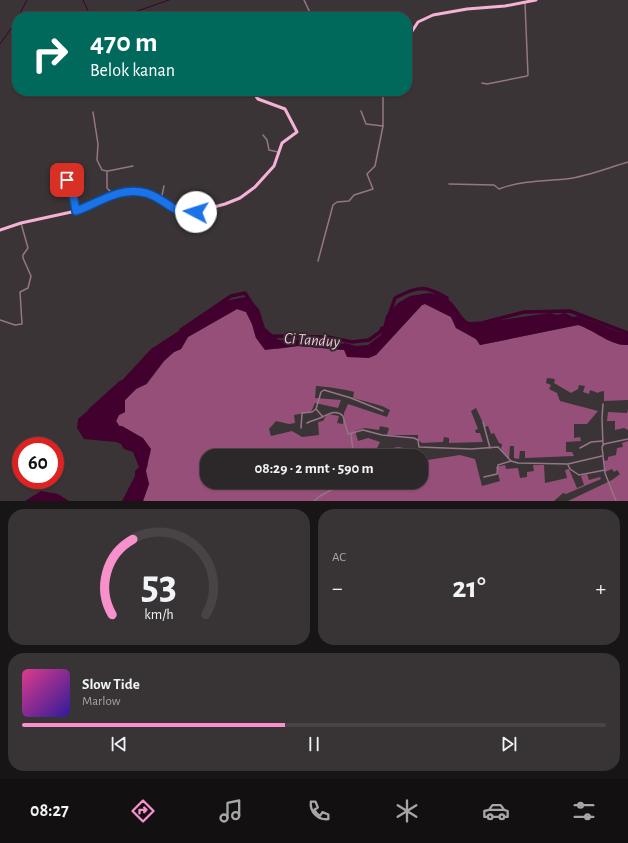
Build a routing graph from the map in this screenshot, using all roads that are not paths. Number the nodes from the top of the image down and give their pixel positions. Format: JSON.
{"nodes":[{"id":1,"x":304,"y":0,"type":"edge"},
{"id":2,"x":536,"y":0,"type":"edge"},
{"id":3,"x":525,"y":3,"type":"junction"},
{"id":4,"x":310,"y":12,"type":"edge"},
{"id":5,"x":412,"y":31,"type":"edge"},
{"id":6,"x":482,"y":84,"type":"dead end"},
{"id":7,"x":256,"y":96,"type":"edge"},
{"id":8,"x":383,"y":96,"type":"edge"},
{"id":9,"x":361,"y":111,"type":"dead end"},
{"id":10,"x":93,"y":112,"type":"dead end"},
{"id":11,"x":383,"y":126,"type":"junction"},
{"id":12,"x":263,"y":135,"type":"dead end"},
{"id":13,"x":278,"y":152,"type":"junction"},
{"id":14,"x":628,"y":162,"type":"edge"},
{"id":15,"x":133,"y":166,"type":"dead end"},
{"id":16,"x":107,"y":171,"type":"junction"},
{"id":17,"x":67,"y":180,"type":"dead end"},
{"id":18,"x":449,"y":184,"type":"dead end"},
{"id":19,"x":164,"y":186,"type":"dead end"},
{"id":20,"x":113,"y":194,"type":"junction"},
{"id":21,"x":161,"y":201,"type":"junction"},
{"id":22,"x":76,"y":211,"type":"junction"},
{"id":23,"x":21,"y":223,"type":"junction"},
{"id":24,"x":0,"y":230,"type":"edge"},
{"id":25,"x":318,"y":261,"type":"dead end"},
{"id":26,"x":0,"y":320,"type":"edge"},
{"id":27,"x":603,"y":404,"type":"dead end"},
{"id":28,"x":316,"y":409,"type":"junction"},
{"id":29,"x":383,"y":411,"type":"dead end"},
{"id":30,"x":323,"y":417,"type":"junction"},
{"id":31,"x":483,"y":422,"type":"dead end"},
{"id":32,"x":307,"y":423,"type":"dead end"},
{"id":33,"x":301,"y":428,"type":"dead end"},
{"id":34,"x":351,"y":434,"type":"junction"},
{"id":35,"x":628,"y":438,"type":"edge"},
{"id":36,"x":602,"y":441,"type":"junction"},
{"id":37,"x":603,"y":445,"type":"junction"},
{"id":38,"x":490,"y":448,"type":"junction"},
{"id":39,"x":580,"y":448,"type":"dead end"},
{"id":40,"x":352,"y":449,"type":"edge"},
{"id":41,"x":602,"y":456,"type":"junction"},
{"id":42,"x":511,"y":461,"type":"junction"},
{"id":43,"x":568,"y":464,"type":"junction"},
{"id":44,"x":605,"y":470,"type":"junction"},
{"id":45,"x":484,"y":477,"type":"dead end"},
{"id":46,"x":334,"y":489,"type":"edge"},
{"id":47,"x":314,"y":501,"type":"edge"},
{"id":48,"x":616,"y":501,"type":"edge"}],
"edges":[{"from":1,"to":4,"type":"street"},
{"from":2,"to":3,"type":"main road"},
{"from":3,"to":5,"type":"main road"},
{"from":3,"to":6,"type":"street"},
{"from":7,"to":13,"type":"main road"},
{"from":8,"to":11,"type":"street"},
{"from":9,"to":11,"type":"street"},
{"from":10,"to":16,"type":"street"},
{"from":11,"to":25,"type":"street"},
{"from":12,"to":13,"type":"street"},
{"from":13,"to":21,"type":"main road"},
{"from":14,"to":18,"type":"street"},
{"from":15,"to":16,"type":"street"},
{"from":16,"to":20,"type":"street"},
{"from":17,"to":22,"type":"street"},
{"from":19,"to":21,"type":"street"},
{"from":20,"to":21,"type":"main road"},
{"from":20,"to":22,"type":"main road"},
{"from":22,"to":23,"type":"main road"},
{"from":23,"to":24,"type":"main road"},
{"from":23,"to":26,"type":"street"},
{"from":27,"to":36,"type":"street"},
{"from":28,"to":29,"type":"street"},
{"from":28,"to":30,"type":"street"},
{"from":28,"to":33,"type":"street"},
{"from":30,"to":32,"type":"street"},
{"from":30,"to":34,"type":"street"},
{"from":31,"to":38,"type":"street"},
{"from":34,"to":38,"type":"street"},
{"from":34,"to":40,"type":"street"},
{"from":35,"to":37,"type":"street"},
{"from":36,"to":37,"type":"street"},
{"from":36,"to":39,"type":"street"},
{"from":37,"to":41,"type":"street"},
{"from":38,"to":42,"type":"street"},
{"from":41,"to":43,"type":"street"},
{"from":41,"to":44,"type":"street"},
{"from":42,"to":43,"type":"street"},
{"from":42,"to":45,"type":"street"},
{"from":43,"to":44,"type":"street"},
{"from":44,"to":48,"type":"street"},
{"from":46,"to":47,"type":"street"}]}
